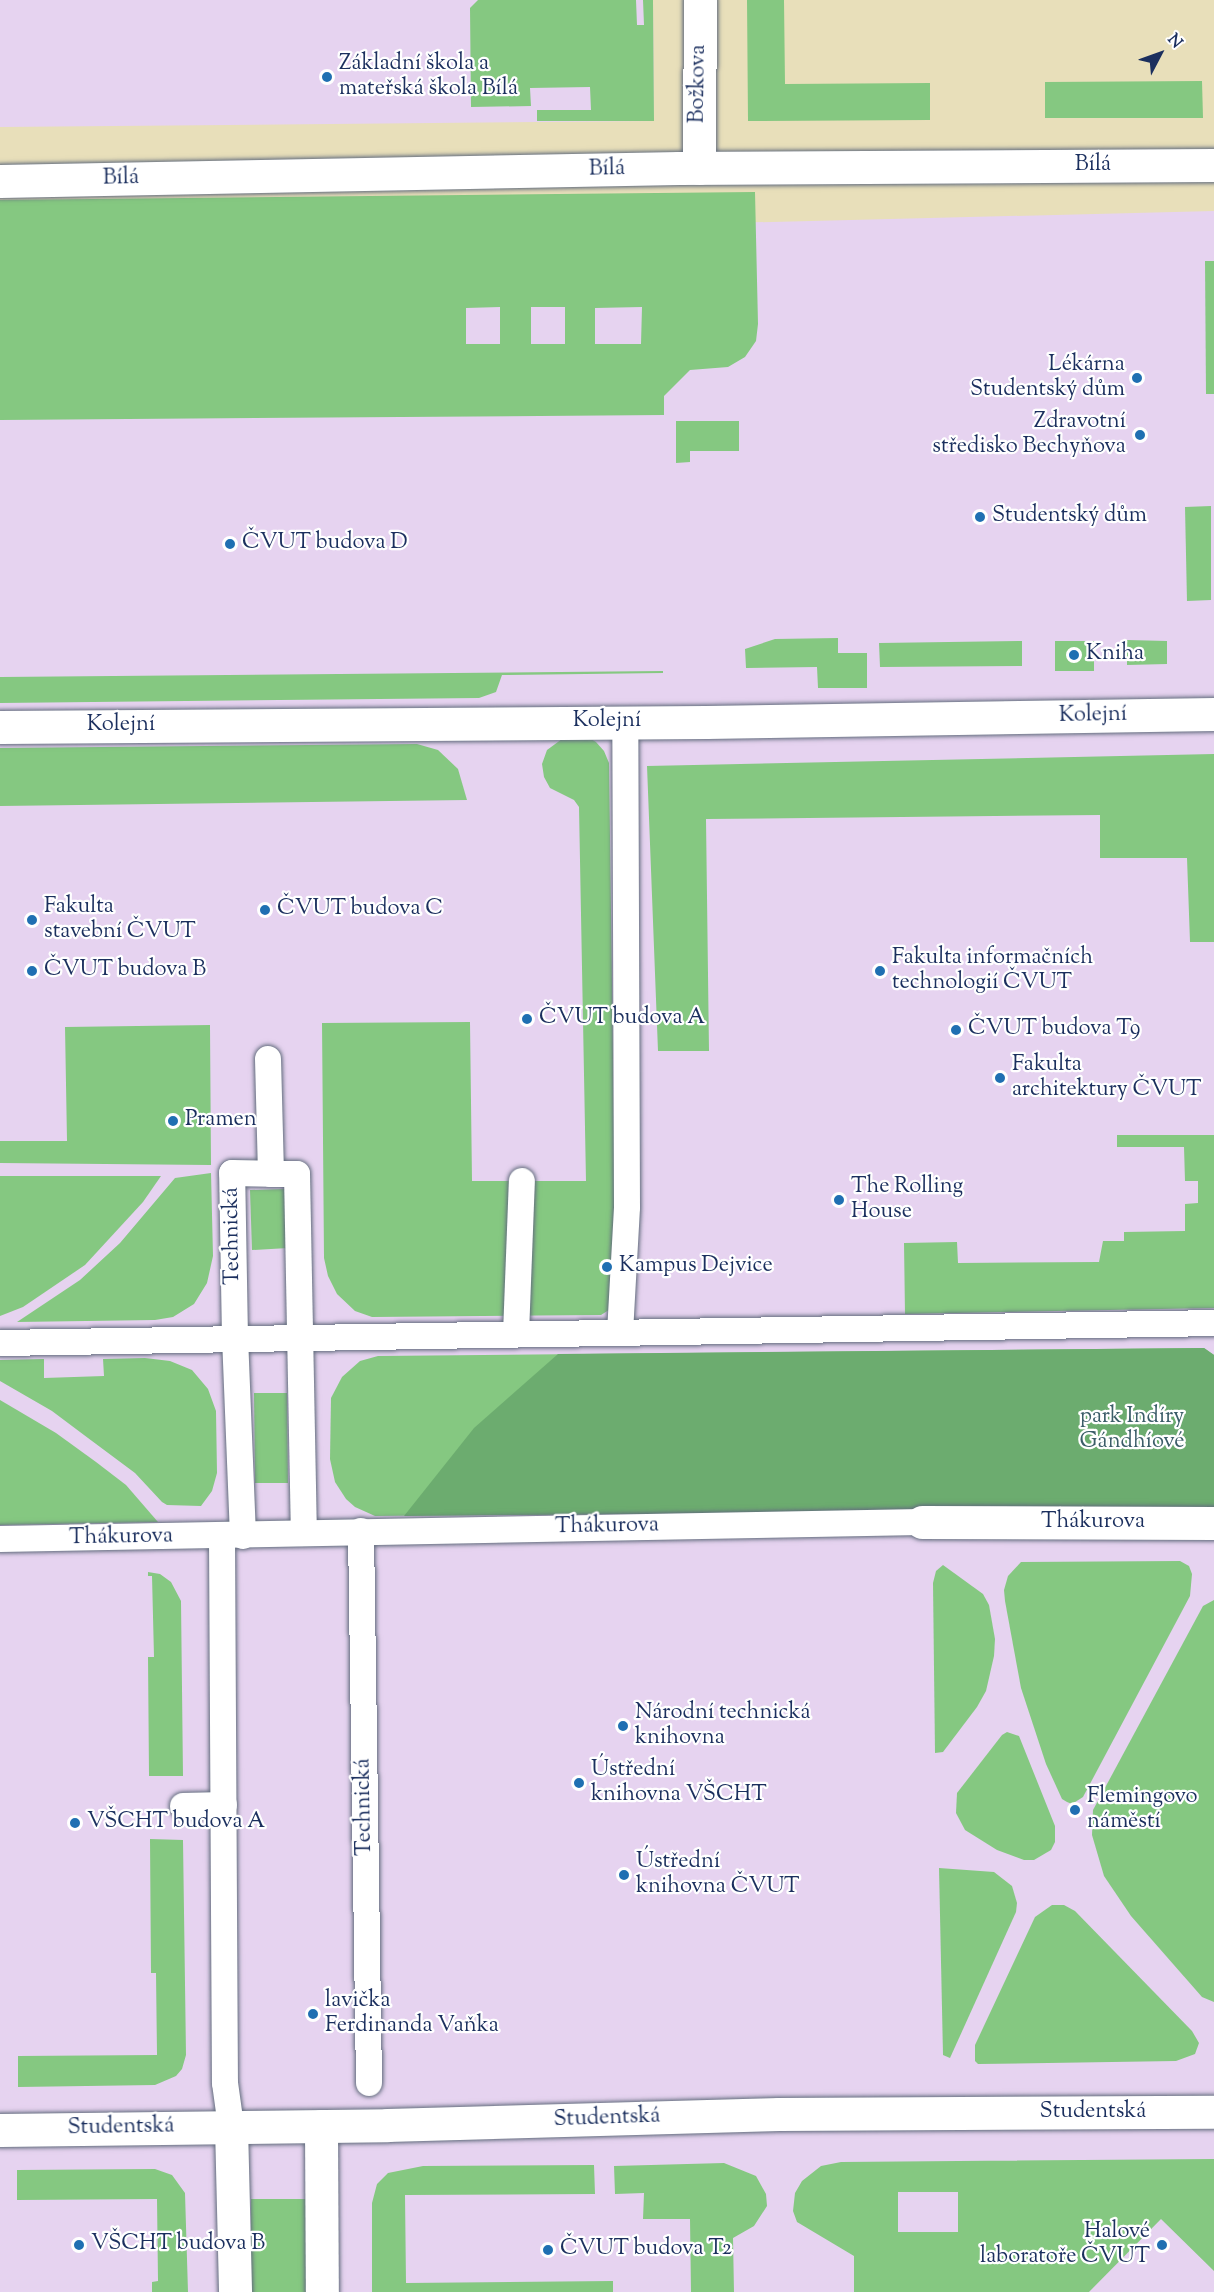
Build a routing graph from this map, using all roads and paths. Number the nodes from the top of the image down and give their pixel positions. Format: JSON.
{"nodes":[{"id":1,"x":700,"y":0,"type":"edge"},
{"id":2,"x":1214,"y":165,"type":"edge"},
{"id":3,"x":699,"y":168,"type":"junction"},
{"id":4,"x":0,"y":181,"type":"edge"},
{"id":5,"x":1214,"y":714,"type":"edge"},
{"id":6,"x":624,"y":722,"type":"junction"},
{"id":7,"x":0,"y":727,"type":"edge"},
{"id":8,"x":268,"y":1059,"type":"dead end"},
{"id":9,"x":271,"y":1174,"type":"junction"},
{"id":10,"x":522,"y":1181,"type":"dead end"},
{"id":11,"x":1214,"y":1323,"type":"edge"},
{"id":12,"x":620,"y":1333,"type":"junction"},
{"id":13,"x":516,"y":1334,"type":"junction"},
{"id":14,"x":299,"y":1336,"type":"junction"},
{"id":15,"x":235,"y":1338,"type":"junction"},
{"id":16,"x":0,"y":1343,"type":"edge"},
{"id":17,"x":921,"y":1522,"type":"joint"},
{"id":18,"x":1214,"y":1523,"type":"edge"},
{"id":19,"x":361,"y":1531,"type":"junction"},
{"id":20,"x":304,"y":1533,"type":"junction"},
{"id":21,"x":233,"y":1536,"type":"junction"},
{"id":22,"x":0,"y":1539,"type":"edge"},
{"id":23,"x":224,"y":1805,"type":"junction"},
{"id":24,"x":183,"y":1806,"type":"dead end"},
{"id":25,"x":369,"y":2083,"type":"dead end"},
{"id":26,"x":1214,"y":2112,"type":"edge"},
{"id":27,"x":231,"y":2126,"type":"junction"},
{"id":28,"x":321,"y":2126,"type":"junction"},
{"id":29,"x":0,"y":2130,"type":"edge"},
{"id":30,"x":235,"y":2292,"type":"edge"},
{"id":31,"x":322,"y":2292,"type":"edge"}],
"edges":[{"from":1,"to":3,"type":"street","name":"Božkova"},
{"from":2,"to":3,"type":"street","name":"Bílá"},
{"from":3,"to":4,"type":"street","name":"Bílá"},
{"from":5,"to":6,"type":"street","name":"Kolejní"},
{"from":6,"to":7,"type":"street","name":"Kolejní"},
{"from":6,"to":12,"type":"street"},
{"from":8,"to":9,"type":"street","name":"Technická"},
{"from":9,"to":14,"type":"street","name":"Technická"},
{"from":9,"to":15,"type":"street","name":"Technická"},
{"from":10,"to":13,"type":"street"},
{"from":11,"to":12,"type":"street"},
{"from":12,"to":13,"type":"street"},
{"from":13,"to":14,"type":"street"},
{"from":14,"to":15,"type":"street"},
{"from":14,"to":20,"type":"street","name":"Technická"},
{"from":15,"to":16,"type":"street"},
{"from":15,"to":21,"type":"street","name":"Technická"},
{"from":17,"to":18,"type":"street","name":"Thákurova"},
{"from":17,"to":19,"type":"street","name":"Thákurova"},
{"from":19,"to":20,"type":"street","name":"Thákurova"},
{"from":19,"to":25,"type":"street","name":"Technická"},
{"from":20,"to":21,"type":"street","name":"Thákurova"},
{"from":21,"to":22,"type":"street","name":"Thákurova"},
{"from":21,"to":23,"type":"street","name":"Technická"},
{"from":23,"to":24,"type":"street"},
{"from":23,"to":27,"type":"street","name":"Technická"},
{"from":26,"to":28,"type":"street","name":"Studentská"},
{"from":27,"to":28,"type":"street","name":"Studentská"},
{"from":27,"to":29,"type":"street","name":"Studentská"},
{"from":27,"to":30,"type":"street","name":"Technická"},
{"from":28,"to":31,"type":"street"}]}
